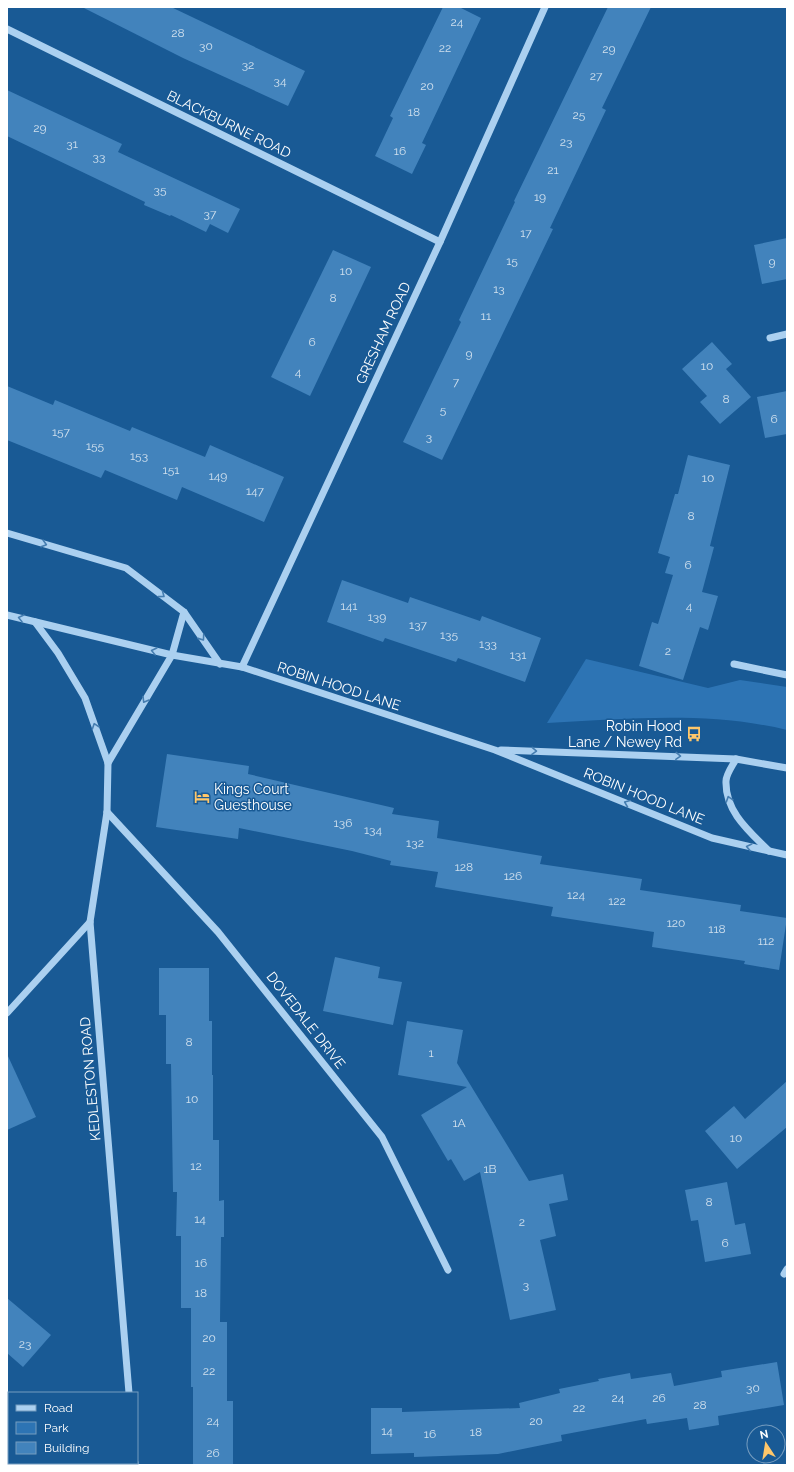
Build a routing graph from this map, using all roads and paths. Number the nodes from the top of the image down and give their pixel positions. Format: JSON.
{"nodes":[{"id":1,"x":545,"y":7,"type":"edge"},
{"id":2,"x":7,"y":29,"type":"edge"},
{"id":3,"x":440,"y":242,"type":"junction"},
{"id":4,"x":787,"y":334,"type":"edge"},
{"id":5,"x":770,"y":338,"type":"dead end"},
{"id":6,"x":7,"y":533,"type":"edge"},
{"id":7,"x":184,"y":612,"type":"junction"},
{"id":8,"x":7,"y":615,"type":"edge"},
{"id":9,"x":35,"y":622,"type":"junction"},
{"id":10,"x":172,"y":655,"type":"junction"},
{"id":11,"x":220,"y":664,"type":"junction"},
{"id":12,"x":734,"y":664,"type":"dead end"},
{"id":13,"x":242,"y":668,"type":"junction"},
{"id":14,"x":787,"y":675,"type":"edge"},
{"id":15,"x":495,"y":750,"type":"junction"},
{"id":16,"x":736,"y":759,"type":"junction"},
{"id":17,"x":108,"y":763,"type":"junction"},
{"id":18,"x":787,"y":768,"type":"edge"},
{"id":19,"x":107,"y":812,"type":"junction"},
{"id":20,"x":769,"y":851,"type":"junction"},
{"id":21,"x":787,"y":855,"type":"edge"},
{"id":22,"x":90,"y":922,"type":"junction"},
{"id":23,"x":7,"y":1013,"type":"edge"},
{"id":24,"x":448,"y":1270,"type":"dead end"},
{"id":25,"x":129,"y":1392,"type":"edge"}],
"edges":[{"from":1,"to":3,"type":"street","name":"GRESHAM ROAD"},
{"from":2,"to":3,"type":"street","name":"BLACKBURNE ROAD"},
{"from":3,"to":13,"type":"street","name":"GRESHAM ROAD"},
{"from":4,"to":5,"type":"street"},
{"from":6,"to":7,"type":"street","one_way":true},
{"from":7,"to":10,"type":"street","name":"KEDLESTON ROAD"},
{"from":7,"to":11,"type":"street","one_way":true},
{"from":9,"to":8,"type":"street","name":"ROBIN HOOD LANE","one_way":true},
{"from":10,"to":9,"type":"street","name":"ROBIN HOOD LANE","one_way":true},
{"from":17,"to":9,"type":"street","name":"KEDLESTON ROAD","one_way":true},
{"from":10,"to":11,"type":"street","name":"ROBIN HOOD LANE"},
{"from":10,"to":17,"type":"street","name":"KEDLESTON ROAD","one_way":true},
{"from":11,"to":13,"type":"street","name":"ROBIN HOOD LANE"},
{"from":12,"to":14,"type":"street"},
{"from":13,"to":15,"type":"street","name":"ROBIN HOOD LANE"},
{"from":15,"to":16,"type":"street","name":"ROBIN HOOD LANE","one_way":true},
{"from":20,"to":15,"type":"street","name":"ROBIN HOOD LANE","one_way":true},
{"from":16,"to":18,"type":"street","name":"ROBIN HOOD LANE"},
{"from":20,"to":16,"type":"street","one_way":true},
{"from":17,"to":19,"type":"street","name":"KEDLESTON ROAD"},
{"from":19,"to":22,"type":"street","name":"KEDLESTON ROAD"},
{"from":19,"to":24,"type":"street","name":"DOVEDALE DRIVE"},
{"from":20,"to":21,"type":"street","name":"ROBIN HOOD LANE"},
{"from":22,"to":23,"type":"street"},
{"from":22,"to":25,"type":"street","name":"KEDLESTON ROAD"}]}
